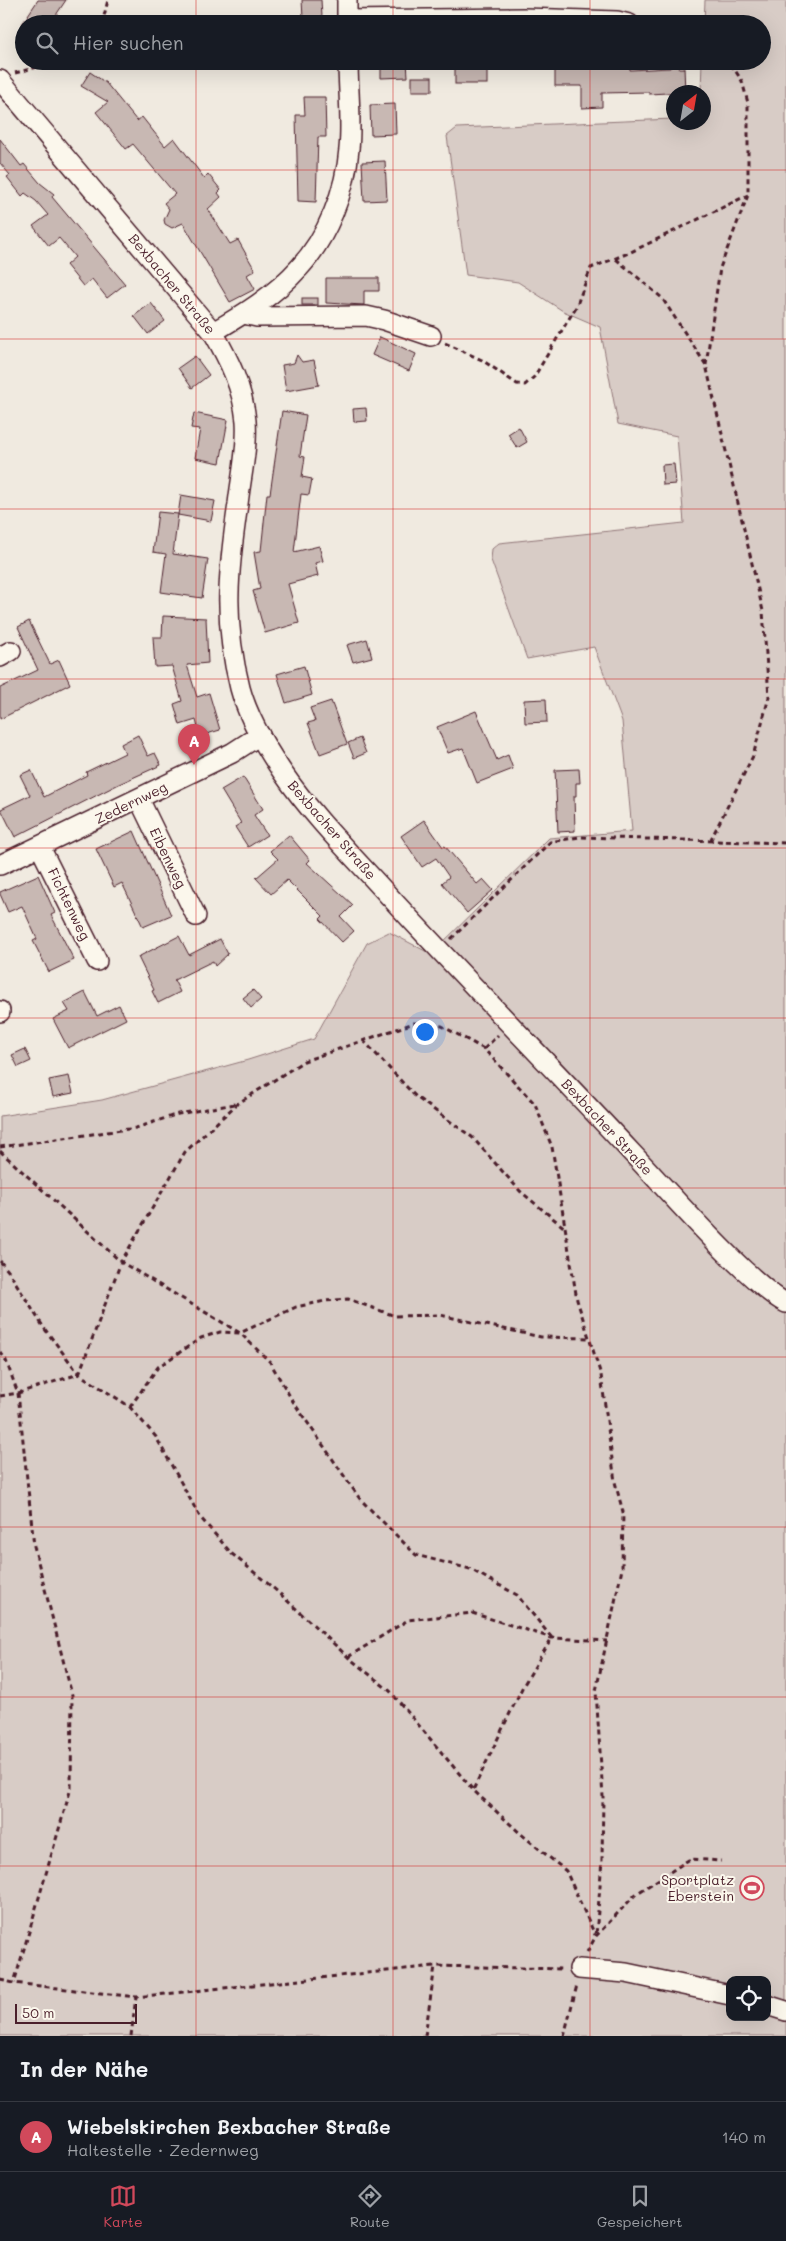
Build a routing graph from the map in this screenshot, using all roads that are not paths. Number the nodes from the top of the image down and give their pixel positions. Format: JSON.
{"nodes":[{"id":1,"x":347,"y":0,"type":"edge"},
{"id":2,"x":347,"y":15,"type":"edge"},
{"id":3,"x":348,"y":70,"type":"edge"},
{"id":4,"x":4,"y":78,"type":"edge"},
{"id":5,"x":244,"y":314,"type":"junction"},
{"id":6,"x":213,"y":332,"type":"junction"},
{"id":7,"x":431,"y":336,"type":"road end"},
{"id":8,"x":260,"y":735,"type":"junction"},
{"id":9,"x":139,"y":799,"type":"junction"},
{"id":10,"x":40,"y":847,"type":"junction"},
{"id":11,"x":0,"y":865,"type":"edge"},
{"id":12,"x":196,"y":916,"type":"dead end"},
{"id":13,"x":97,"y":961,"type":"dead end"},
{"id":14,"x":786,"y":1303,"type":"edge"},
{"id":15,"x":581,"y":1969,"type":"road end"},
{"id":16,"x":726,"y":1994,"type":"edge"},
{"id":17,"x":771,"y":2007,"type":"edge"},
{"id":18,"x":786,"y":2011,"type":"edge"}],
"edges":[{"from":1,"to":2,"type":"street"},
{"from":3,"to":5,"type":"street"},
{"from":4,"to":6,"type":"street","name":"Bexbacher Straße"},
{"from":5,"to":6,"type":"street"},
{"from":5,"to":7,"type":"street"},
{"from":6,"to":8,"type":"street","name":"Bexbacher Straße"},
{"from":8,"to":9,"type":"street","name":"Zedernweg"},
{"from":8,"to":14,"type":"street","name":"Bexbacher Straße"},
{"from":9,"to":10,"type":"street","name":"Zedernweg"},
{"from":9,"to":12,"type":"street","name":"Eibenweg"},
{"from":10,"to":11,"type":"street","name":"Zedernweg"},
{"from":10,"to":13,"type":"street","name":"Fichtenweg"},
{"from":15,"to":16,"type":"street"},
{"from":17,"to":18,"type":"street"}]}
